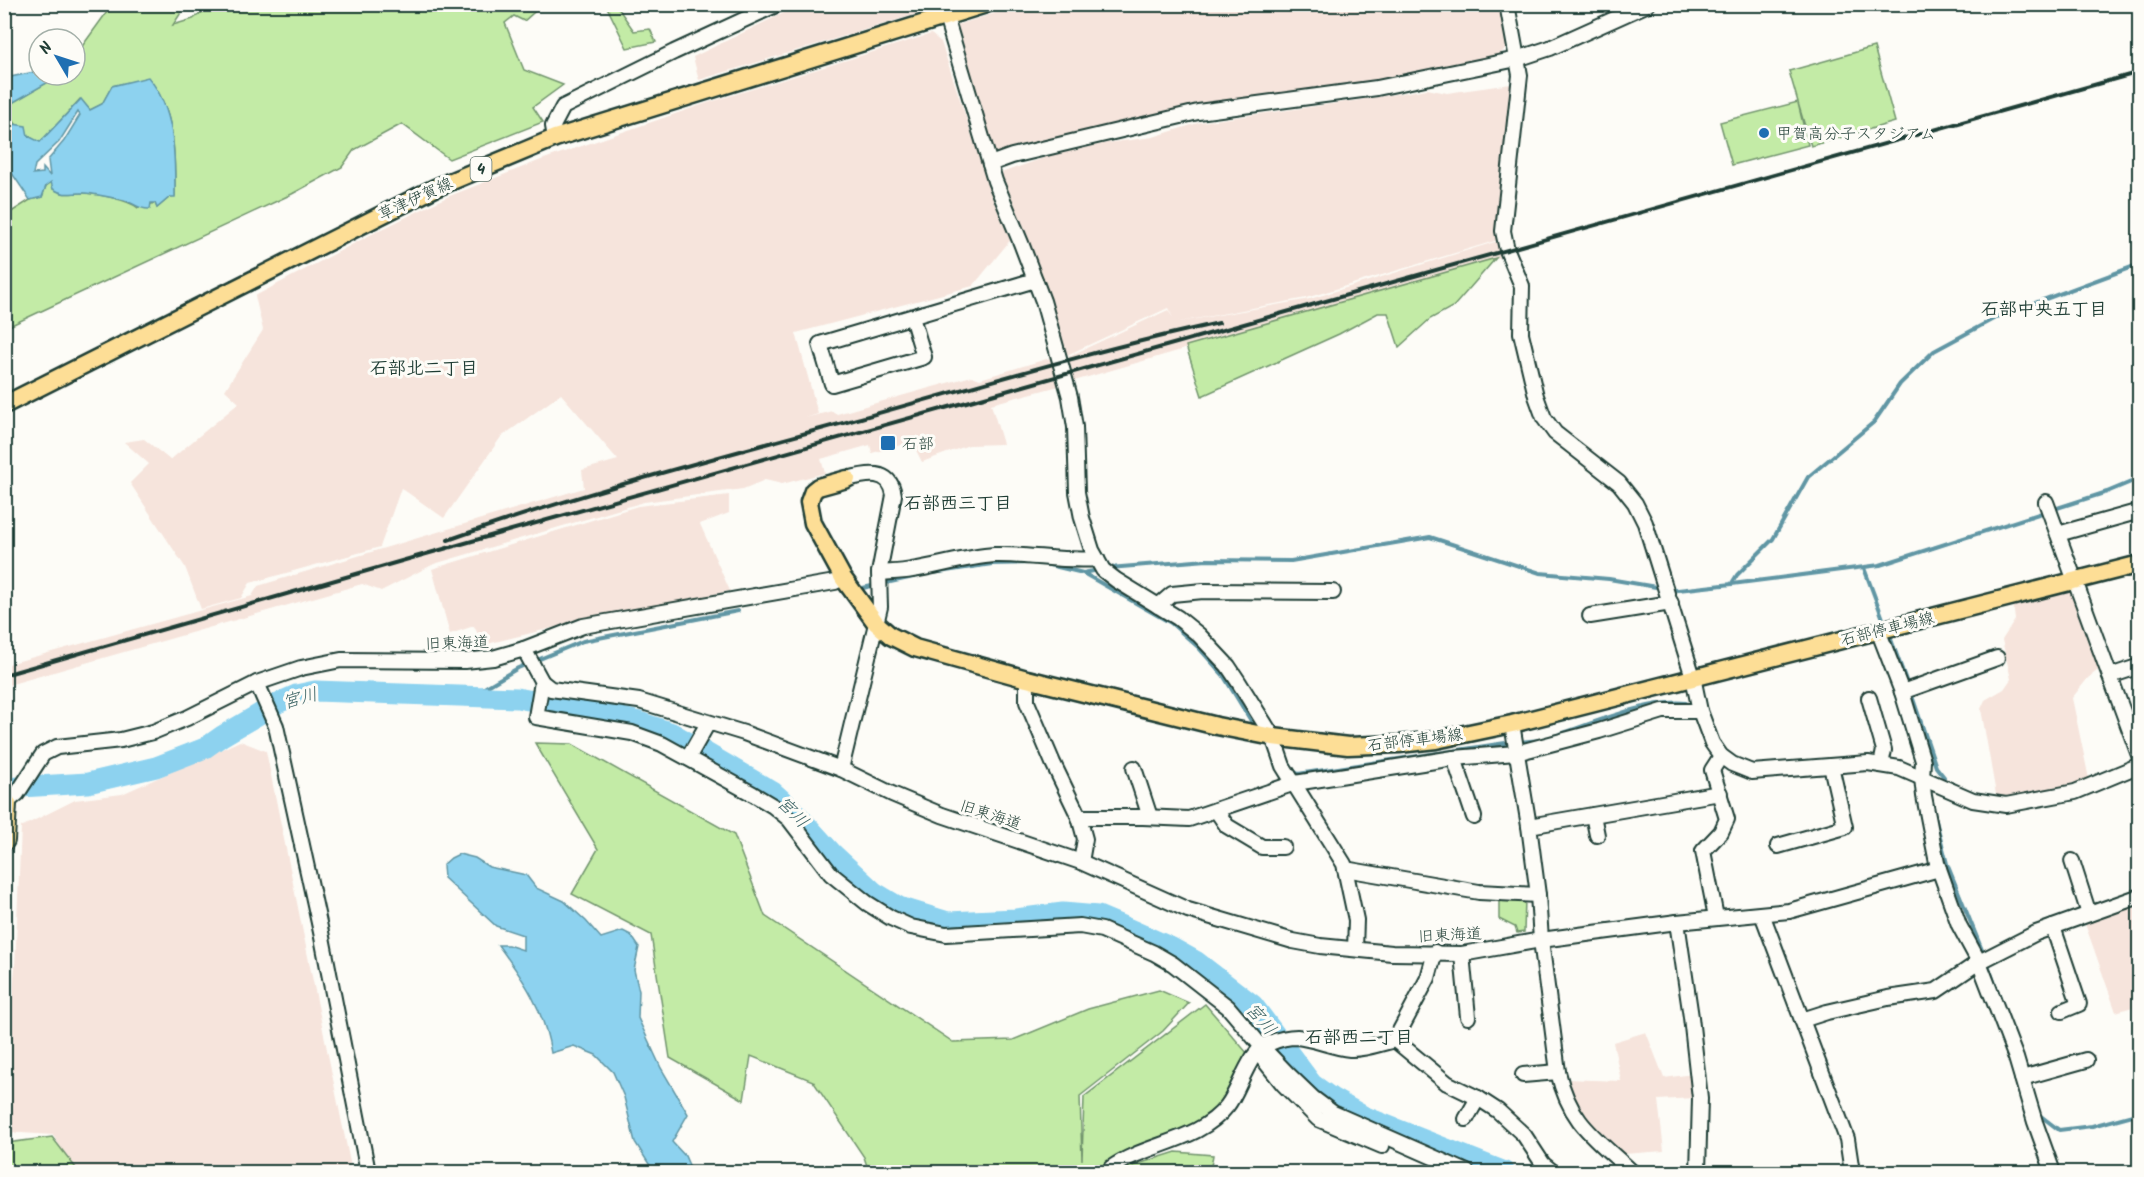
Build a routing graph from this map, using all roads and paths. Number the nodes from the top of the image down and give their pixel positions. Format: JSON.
{"nodes":[{"id":1,"x":778,"y":4,"type":"edge"},
{"id":2,"x":986,"y":4,"type":"edge"},
{"id":3,"x":1507,"y":4,"type":"edge"},
{"id":4,"x":1648,"y":4,"type":"edge"},
{"id":5,"x":946,"y":17,"type":"junction"},
{"id":6,"x":1517,"y":59,"type":"junction"},
{"id":7,"x":555,"y":138,"type":"junction"},
{"id":8,"x":990,"y":164,"type":"junction"},
{"id":9,"x":1035,"y":280,"type":"junction"},
{"id":10,"x":912,"y":317,"type":"junction"},
{"id":11,"x":4,"y":405,"type":"edge"},
{"id":12,"x":847,"y":479,"type":"joint"},
{"id":13,"x":2046,"y":502,"type":"dead end"},
{"id":14,"x":2139,"y":511,"type":"edge"},
{"id":15,"x":2058,"y":534,"type":"junction"},
{"id":16,"x":1096,"y":559,"type":"junction"},
{"id":17,"x":2139,"y":564,"type":"edge"},
{"id":18,"x":879,"y":580,"type":"junction"},
{"id":19,"x":2075,"y":580,"type":"junction"},
{"id":20,"x":849,"y":587,"type":"junction"},
{"id":21,"x":1333,"y":592,"type":"dead end"},
{"id":22,"x":1671,"y":603,"type":"junction"},
{"id":23,"x":1158,"y":606,"type":"junction"},
{"id":24,"x":1590,"y":616,"type":"dead end"},
{"id":25,"x":876,"y":623,"type":"junction"},
{"id":26,"x":1878,"y":630,"type":"junction"},
{"id":27,"x":524,"y":649,"type":"junction"},
{"id":28,"x":1996,"y":658,"type":"dead end"},
{"id":29,"x":2139,"y":666,"type":"edge"},
{"id":30,"x":2110,"y":676,"type":"junction"},
{"id":31,"x":1693,"y":677,"type":"junction"},
{"id":32,"x":1027,"y":679,"type":"junction"},
{"id":33,"x":260,"y":688,"type":"junction"},
{"id":34,"x":541,"y":688,"type":"junction"},
{"id":35,"x":1902,"y":692,"type":"junction"},
{"id":36,"x":1869,"y":698,"type":"dead end"},
{"id":37,"x":1700,"y":711,"type":"junction"},
{"id":38,"x":1512,"y":724,"type":"junction"},
{"id":39,"x":706,"y":727,"type":"junction"},
{"id":40,"x":1273,"y":737,"type":"junction"},
{"id":41,"x":1516,"y":753,"type":"junction"},
{"id":42,"x":1721,"y":756,"type":"junction"},
{"id":43,"x":689,"y":757,"type":"junction"},
{"id":44,"x":1454,"y":758,"type":"junction"},
{"id":45,"x":2139,"y":758,"type":"edge"},
{"id":46,"x":1881,"y":765,"type":"junction"},
{"id":47,"x":2139,"y":765,"type":"edge"},
{"id":48,"x":1831,"y":766,"type":"junction"},
{"id":49,"x":1134,"y":768,"type":"dead end"},
{"id":50,"x":841,"y":769,"type":"junction"},
{"id":51,"x":1922,"y":778,"type":"junction"},
{"id":52,"x":1295,"y":783,"type":"junction"},
{"id":53,"x":1720,"y":793,"type":"junction"},
{"id":54,"x":9,"y":801,"type":"edge"},
{"id":55,"x":1216,"y":810,"type":"junction"},
{"id":56,"x":1593,"y":815,"type":"junction"},
{"id":57,"x":1079,"y":817,"type":"junction"},
{"id":58,"x":1150,"y":817,"type":"junction"},
{"id":59,"x":1474,"y":817,"type":"dead end"},
{"id":60,"x":1529,"y":826,"type":"junction"},
{"id":61,"x":1597,"y":835,"type":"dead end"},
{"id":62,"x":4,"y":840,"type":"edge"},
{"id":63,"x":1778,"y":846,"type":"dead end"},
{"id":64,"x":1283,"y":847,"type":"dead end"},
{"id":65,"x":2072,"y":861,"type":"dead end"},
{"id":66,"x":1081,"y":862,"type":"junction"},
{"id":67,"x":1345,"y":869,"type":"junction"},
{"id":68,"x":1939,"y":869,"type":"junction"},
{"id":69,"x":1538,"y":895,"type":"junction"},
{"id":70,"x":2139,"y":896,"type":"edge"},
{"id":71,"x":1762,"y":914,"type":"junction"},
{"id":72,"x":2088,"y":914,"type":"junction"},
{"id":73,"x":1716,"y":917,"type":"junction"},
{"id":74,"x":1677,"y":921,"type":"junction"},
{"id":75,"x":2053,"y":927,"type":"junction"},
{"id":76,"x":1541,"y":940,"type":"junction"},
{"id":77,"x":1355,"y":950,"type":"junction"},
{"id":78,"x":1435,"y":952,"type":"junction"},
{"id":79,"x":1462,"y":954,"type":"junction"},
{"id":80,"x":1979,"y":962,"type":"junction"},
{"id":81,"x":2062,"y":1011,"type":"dead end"},
{"id":82,"x":1468,"y":1017,"type":"dead end"},
{"id":83,"x":1802,"y":1020,"type":"junction"},
{"id":84,"x":1395,"y":1040,"type":"junction"},
{"id":85,"x":1262,"y":1048,"type":"junction"},
{"id":86,"x":2086,"y":1060,"type":"dead end"},
{"id":87,"x":1558,"y":1072,"type":"junction"},
{"id":88,"x":1523,"y":1074,"type":"dead end"},
{"id":89,"x":2022,"y":1078,"type":"junction"},
{"id":90,"x":1478,"y":1098,"type":"junction"},
{"id":91,"x":1466,"y":1119,"type":"dead end"},
{"id":92,"x":1111,"y":1168,"type":"dead end"},
{"id":93,"x":368,"y":1173,"type":"edge"},
{"id":94,"x":1447,"y":1173,"type":"edge"},
{"id":95,"x":1467,"y":1173,"type":"edge"},
{"id":96,"x":1553,"y":1173,"type":"edge"},
{"id":97,"x":1632,"y":1173,"type":"edge"},
{"id":98,"x":1698,"y":1173,"type":"edge"},
{"id":99,"x":1852,"y":1173,"type":"edge"},
{"id":100,"x":2053,"y":1173,"type":"edge"}],
"edges":[{"from":1,"to":7,"type":"street"},
{"from":2,"to":5,"type":"main road","name":"草津伊賀線","number":"4"},
{"from":3,"to":6,"type":"street"},
{"from":4,"to":6,"type":"street"},
{"from":5,"to":7,"type":"main road","name":"草津伊賀線","number":"4"},
{"from":5,"to":8,"type":"street"},
{"from":6,"to":8,"type":"street"},
{"from":6,"to":22,"type":"street"},
{"from":7,"to":11,"type":"main road","name":"草津伊賀線","number":"4"},
{"from":8,"to":9,"type":"street"},
{"from":9,"to":10,"type":"street"},
{"from":9,"to":16,"type":"street"},
{"from":10,"to":10,"type":"street"},
{"from":12,"to":18,"type":"street"},
{"from":12,"to":20,"type":"main road","name":"石部停車場線"},
{"from":13,"to":15,"type":"street"},
{"from":14,"to":15,"type":"street"},
{"from":15,"to":19,"type":"street"},
{"from":16,"to":18,"type":"street"},
{"from":16,"to":23,"type":"street"},
{"from":17,"to":19,"type":"main road","name":"石部停車場線"},
{"from":18,"to":25,"type":"street"},
{"from":19,"to":26,"type":"main road","name":"石部停車場線"},
{"from":19,"to":30,"type":"street"},
{"from":20,"to":25,"type":"main road","name":"石部停車場線"},
{"from":20,"to":27,"type":"street","name":"旧東海道"},
{"from":21,"to":23,"type":"street"},
{"from":22,"to":24,"type":"street"},
{"from":22,"to":31,"type":"street"},
{"from":23,"to":40,"type":"street"},
{"from":25,"to":32,"type":"main road","name":"石部停車場線"},
{"from":25,"to":50,"type":"street"},
{"from":26,"to":31,"type":"main road","name":"石部停車場線"},
{"from":26,"to":35,"type":"street"},
{"from":27,"to":33,"type":"street","name":"旧東海道"},
{"from":27,"to":34,"type":"street"},
{"from":28,"to":35,"type":"street"},
{"from":29,"to":30,"type":"street"},
{"from":30,"to":45,"type":"street"},
{"from":31,"to":37,"type":"street"},
{"from":31,"to":38,"type":"main road","name":"石部停車場線"},
{"from":32,"to":40,"type":"main road","name":"石部停車場線"},
{"from":32,"to":57,"type":"street"},
{"from":33,"to":54,"type":"street","name":"旧東海道"},
{"from":33,"to":93,"type":"street"},
{"from":34,"to":39,"type":"street","name":"旧東海道"},
{"from":34,"to":43,"type":"street"},
{"from":35,"to":51,"type":"street"},
{"from":36,"to":46,"type":"street"},
{"from":37,"to":41,"type":"street"},
{"from":37,"to":42,"type":"street"},
{"from":38,"to":40,"type":"main road","name":"石部停車場線"},
{"from":38,"to":41,"type":"street"},
{"from":39,"to":43,"type":"street"},
{"from":39,"to":50,"type":"street","name":"旧東海道"},
{"from":40,"to":52,"type":"street"},
{"from":41,"to":44,"type":"street"},
{"from":41,"to":60,"type":"street"},
{"from":42,"to":48,"type":"street"},
{"from":42,"to":53,"type":"street"},
{"from":43,"to":85,"type":"street"},
{"from":44,"to":52,"type":"street"},
{"from":44,"to":59,"type":"street"},
{"from":46,"to":48,"type":"street"},
{"from":46,"to":51,"type":"street"},
{"from":47,"to":51,"type":"street"},
{"from":48,"to":63,"type":"street"},
{"from":49,"to":58,"type":"street"},
{"from":50,"to":66,"type":"street","name":"旧東海道"},
{"from":51,"to":68,"type":"street"},
{"from":52,"to":55,"type":"street"},
{"from":52,"to":67,"type":"street"},
{"from":53,"to":56,"type":"street"},
{"from":53,"to":73,"type":"street"},
{"from":54,"to":62,"type":"highway"},
{"from":55,"to":58,"type":"street"},
{"from":55,"to":64,"type":"street"},
{"from":56,"to":60,"type":"street"},
{"from":56,"to":61,"type":"street"},
{"from":57,"to":58,"type":"street"},
{"from":57,"to":66,"type":"street"},
{"from":60,"to":69,"type":"street"},
{"from":65,"to":72,"type":"street"},
{"from":66,"to":77,"type":"street","name":"旧東海道"},
{"from":67,"to":69,"type":"street"},
{"from":67,"to":77,"type":"street"},
{"from":68,"to":71,"type":"street","name":"旧東海道"},
{"from":68,"to":80,"type":"street"},
{"from":69,"to":76,"type":"street"},
{"from":70,"to":72,"type":"street"},
{"from":71,"to":73,"type":"street","name":"旧東海道"},
{"from":71,"to":83,"type":"street"},
{"from":72,"to":75,"type":"street"},
{"from":73,"to":74,"type":"street","name":"旧東海道"},
{"from":74,"to":76,"type":"street","name":"旧東海道"},
{"from":74,"to":98,"type":"street"},
{"from":75,"to":80,"type":"street"},
{"from":75,"to":81,"type":"street"},
{"from":76,"to":79,"type":"street","name":"旧東海道"},
{"from":76,"to":87,"type":"street"},
{"from":77,"to":78,"type":"street","name":"旧東海道"},
{"from":78,"to":79,"type":"street","name":"旧東海道"},
{"from":78,"to":84,"type":"street"},
{"from":79,"to":82,"type":"street"},
{"from":80,"to":83,"type":"street"},
{"from":80,"to":89,"type":"street"},
{"from":83,"to":99,"type":"street"},
{"from":84,"to":85,"type":"street"},
{"from":84,"to":90,"type":"street"},
{"from":85,"to":92,"type":"street"},
{"from":85,"to":94,"type":"street"},
{"from":85,"to":95,"type":"street"},
{"from":86,"to":89,"type":"street"},
{"from":87,"to":88,"type":"street"},
{"from":87,"to":97,"type":"street"},
{"from":89,"to":100,"type":"street"},
{"from":90,"to":91,"type":"street"},
{"from":90,"to":96,"type":"street"}]}
